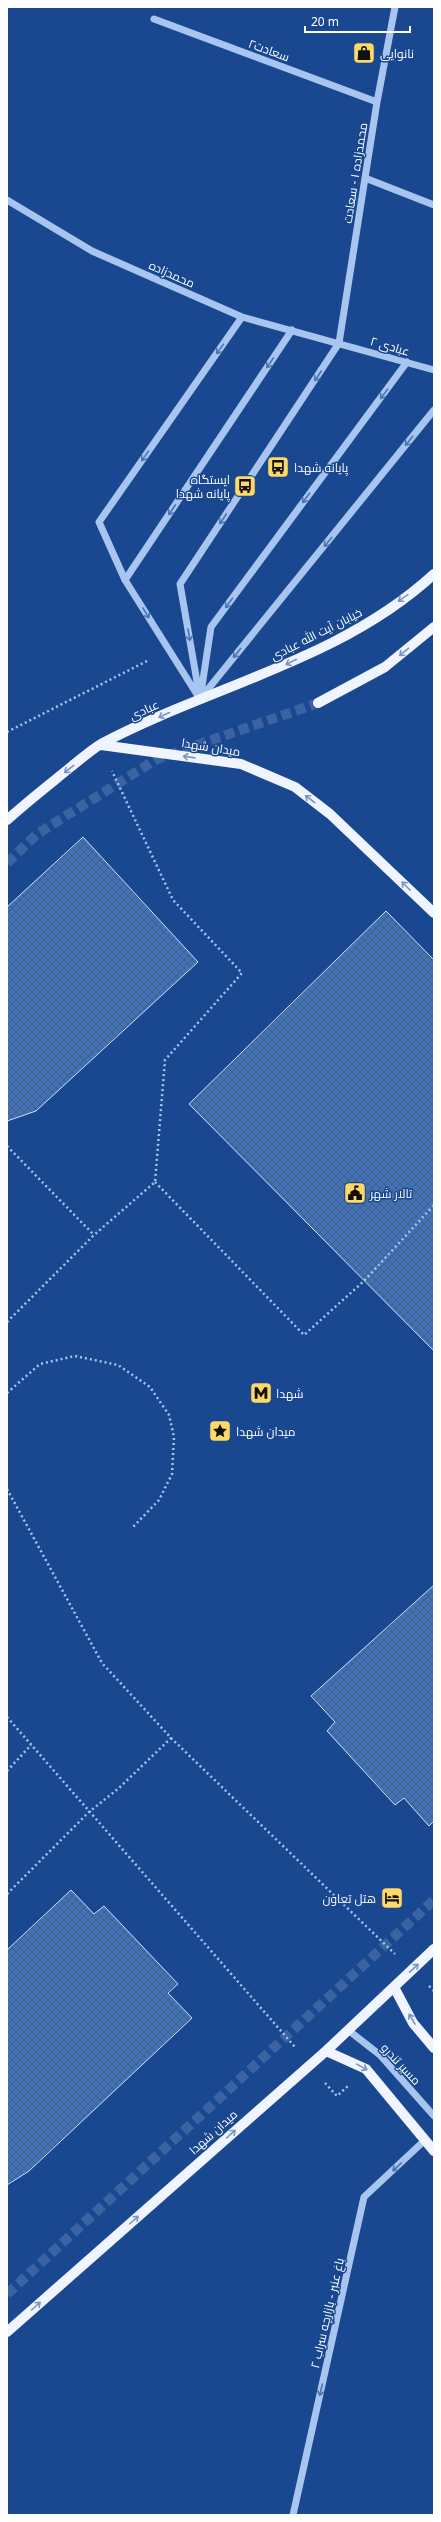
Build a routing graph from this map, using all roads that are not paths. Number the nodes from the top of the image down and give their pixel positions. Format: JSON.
{"nodes":[{"id":1,"x":395,"y":7,"type":"edge"},
{"id":2,"x":154,"y":19,"type":"dead end"},
{"id":3,"x":377,"y":102,"type":"junction"},
{"id":4,"x":365,"y":178,"type":"junction"},
{"id":5,"x":7,"y":200,"type":"edge"},
{"id":6,"x":434,"y":205,"type":"edge"},
{"id":7,"x":242,"y":317,"type":"junction"},
{"id":8,"x":292,"y":330,"type":"junction"},
{"id":9,"x":339,"y":343,"type":"junction"},
{"id":10,"x":407,"y":362,"type":"junction"},
{"id":11,"x":434,"y":370,"type":"edge"},
{"id":12,"x":434,"y":410,"type":"edge"},
{"id":13,"x":434,"y":574,"type":"edge"},
{"id":14,"x":125,"y":580,"type":"junction"},
{"id":15,"x":434,"y":627,"type":"edge"},
{"id":16,"x":200,"y":699,"type":"junction"},
{"id":17,"x":318,"y":703,"type":"tunnel mouth"},
{"id":18,"x":100,"y":745,"type":"junction"},
{"id":19,"x":7,"y":820,"type":"edge"},
{"id":20,"x":434,"y":913,"type":"edge"},
{"id":21,"x":434,"y":1949,"type":"edge"},
{"id":22,"x":394,"y":1987,"type":"junction"},
{"id":23,"x":348,"y":2030,"type":"junction"},
{"id":24,"x":434,"y":2048,"type":"edge"},
{"id":25,"x":326,"y":2051,"type":"junction"},
{"id":26,"x":434,"y":2116,"type":"edge"},
{"id":27,"x":425,"y":2140,"type":"junction"},
{"id":28,"x":434,"y":2151,"type":"edge"},
{"id":29,"x":7,"y":2332,"type":"edge"},
{"id":30,"x":293,"y":2515,"type":"edge"}],
"edges":[{"from":1,"to":3,"type":"street","name":"محمدزاده ۱ - سعادت"},
{"from":2,"to":3,"type":"street","name":"سعادت۲"},
{"from":3,"to":4,"type":"street","name":"محمدزاده ۱ - سعادت"},
{"from":4,"to":6,"type":"street"},
{"from":4,"to":9,"type":"street","name":"محمدزاده ۱ - سعادت"},
{"from":5,"to":7,"type":"street","name":"محمدزاده"},
{"from":7,"to":8,"type":"street","name":"محمدزاده"},
{"from":7,"to":14,"type":"street","one_way":true},
{"from":8,"to":9,"type":"street","name":"محمدزاده"},
{"from":8,"to":14,"type":"street","one_way":true},
{"from":9,"to":10,"type":"street","name":"عبادی ۲"},
{"from":9,"to":16,"type":"street","one_way":true},
{"from":10,"to":11,"type":"street","name":"عبادی ۲"},
{"from":10,"to":16,"type":"street","one_way":true},
{"from":12,"to":16,"type":"street","one_way":true},
{"from":13,"to":16,"type":"main road","name":"خیابان آیت الله عبادی","one_way":true},
{"from":14,"to":16,"type":"street","one_way":true},
{"from":15,"to":17,"type":"main road","one_way":true},
{"from":16,"to":18,"type":"main road","name":"عبادی","one_way":true},
{"from":18,"to":19,"type":"main road","one_way":true},
{"from":20,"to":18,"type":"main road","name":"میدان شهدا","one_way":true},
{"from":22,"to":21,"type":"main road","name":"میدان شهدا","one_way":true},
{"from":22,"to":23,"type":"main road","name":"میدان شهدا"},
{"from":24,"to":22,"type":"main road","one_way":true},
{"from":23,"to":25,"type":"main road","name":"میدان شهدا"},
{"from":23,"to":26,"type":"street","name":"مسیر تندرو"},
{"from":25,"to":27,"type":"main road","one_way":true},
{"from":29,"to":25,"type":"main road","name":"میدان شهدا","one_way":true},
{"from":27,"to":28,"type":"main road"},
{"from":27,"to":30,"type":"street","name":"باغ عنبر - بازارچه سراب ۲","one_way":true}]}
